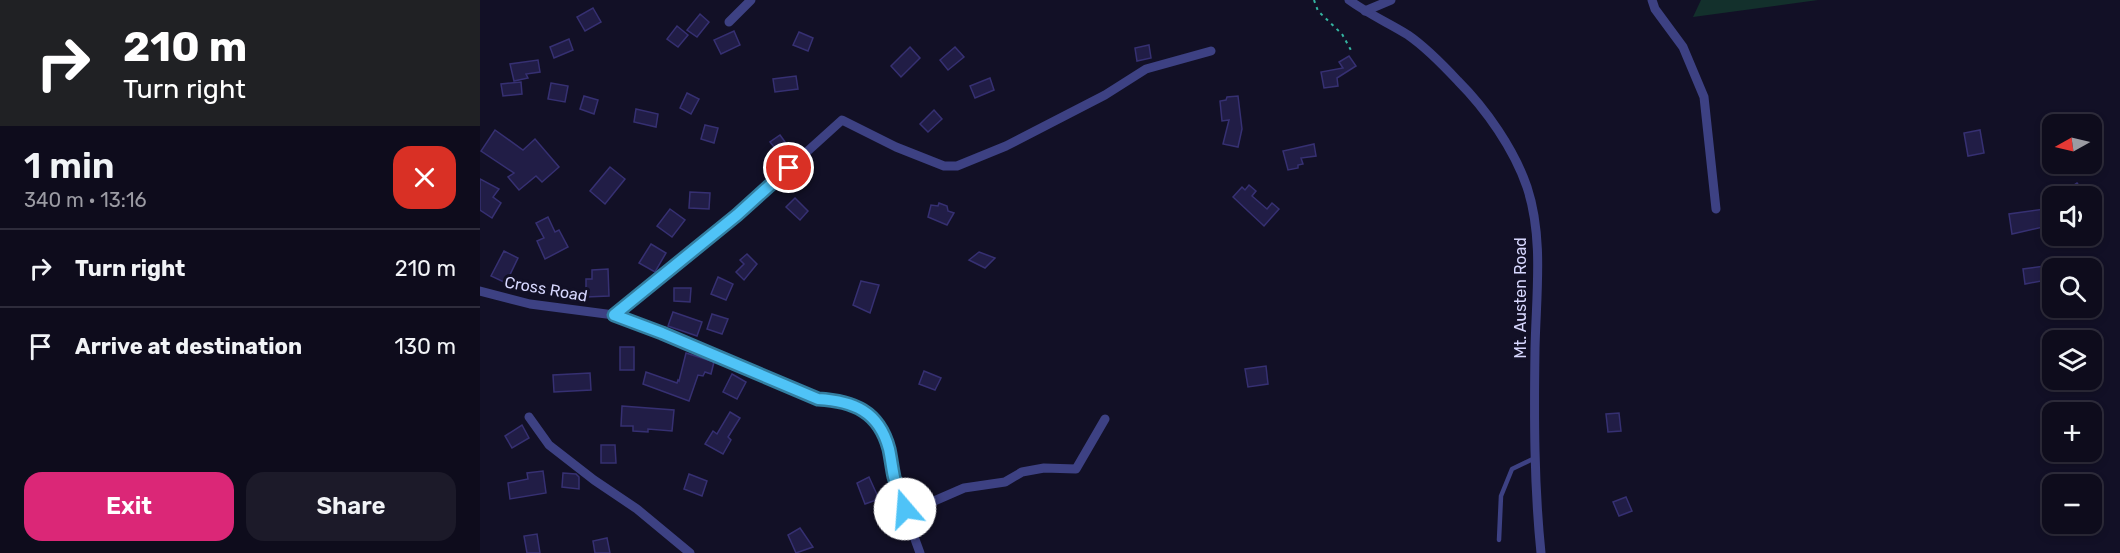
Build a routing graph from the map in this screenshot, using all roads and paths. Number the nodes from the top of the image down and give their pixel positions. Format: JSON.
{"nodes":[{"id":1,"x":751,"y":0,"type":"edge"},
{"id":2,"x":1314,"y":0,"type":"edge"},
{"id":3,"x":1349,"y":0,"type":"edge"},
{"id":4,"x":1391,"y":0,"type":"edge"},
{"id":5,"x":1652,"y":0,"type":"edge"},
{"id":6,"x":1365,"y":12,"type":"junction"},
{"id":7,"x":729,"y":22,"type":"dead end"},
{"id":8,"x":1211,"y":51,"type":"dead end"},
{"id":9,"x":1352,"y":52,"type":"dead end"},
{"id":10,"x":1716,"y":210,"type":"dead end"},
{"id":11,"x":480,"y":291,"type":"edge"},
{"id":12,"x":614,"y":315,"type":"junction"},
{"id":13,"x":529,"y":417,"type":"dead end"},
{"id":14,"x":1105,"y":418,"type":"dead end"},
{"id":15,"x":1535,"y":458,"type":"junction"},
{"id":16,"x":905,"y":509,"type":"junction"},
{"id":17,"x":1499,"y":540,"type":"dead end"},
{"id":18,"x":690,"y":553,"type":"edge"},
{"id":19,"x":920,"y":553,"type":"edge"},
{"id":20,"x":1541,"y":553,"type":"edge"}],
"edges":[{"from":1,"to":7,"type":"street"},
{"from":2,"to":9,"type":"path"},
{"from":3,"to":6,"type":"street","name":"Mt. Austen Road"},
{"from":4,"to":6,"type":"street"},
{"from":5,"to":10,"type":"street"},
{"from":6,"to":15,"type":"street","name":"Mt. Austen Road"},
{"from":8,"to":12,"type":"street"},
{"from":11,"to":12,"type":"street","name":"Cross Road"},
{"from":12,"to":16,"type":"street","name":"Cross Road"},
{"from":13,"to":18,"type":"street"},
{"from":14,"to":16,"type":"street"},
{"from":15,"to":17,"type":"lane"},
{"from":15,"to":20,"type":"street","name":"Mt. Austen Road"},
{"from":16,"to":19,"type":"street","name":"Cross Road"}]}
